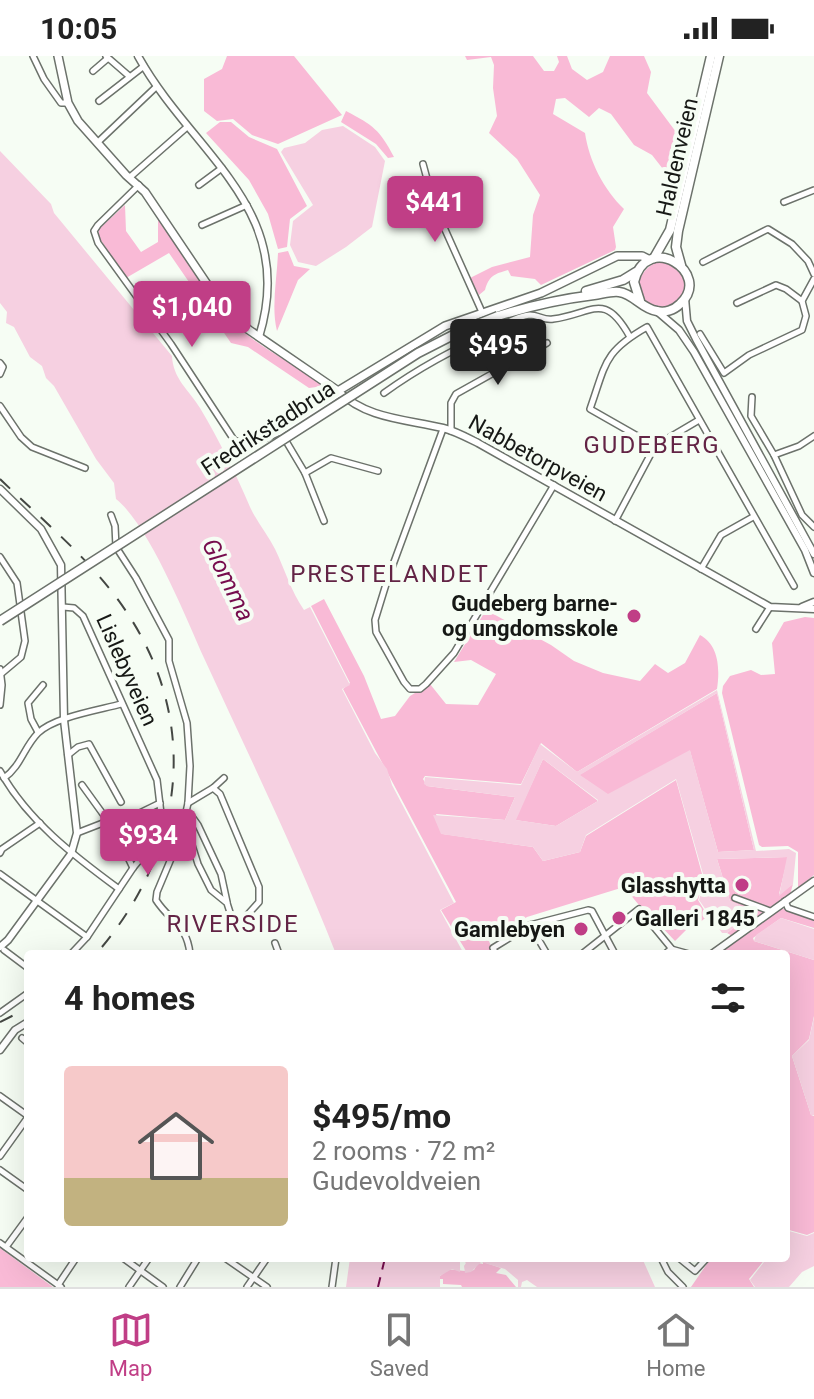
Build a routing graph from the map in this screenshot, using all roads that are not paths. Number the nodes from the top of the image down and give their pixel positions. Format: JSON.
{"nodes":[{"id":1,"x":33,"y":56,"type":"edge"},
{"id":2,"x":58,"y":56,"type":"edge"},
{"id":3,"x":138,"y":56,"type":"edge"},
{"id":4,"x":711,"y":56,"type":"edge"},
{"id":5,"x":719,"y":56,"type":"edge"},
{"id":6,"x":106,"y":57,"type":"edge"},
{"id":7,"x":144,"y":66,"type":"junction"},
{"id":8,"x":93,"y":71,"type":"dead end"},
{"id":9,"x":129,"y":76,"type":"junction"},
{"id":10,"x":156,"y":87,"type":"junction"},
{"id":11,"x":99,"y":101,"type":"dead end"},
{"id":12,"x":68,"y":103,"type":"junction"},
{"id":13,"x":187,"y":127,"type":"junction"},
{"id":14,"x":97,"y":143,"type":"junction"},
{"id":15,"x":423,"y":164,"type":"dead end"},
{"id":16,"x":222,"y":168,"type":"junction"},
{"id":17,"x":129,"y":178,"type":"junction"},
{"id":18,"x":139,"y":185,"type":"junction"},
{"id":19,"x":199,"y":185,"type":"dead end"},
{"id":20,"x":814,"y":190,"type":"edge"},
{"id":21,"x":784,"y":202,"type":"dead end"},
{"id":22,"x":248,"y":205,"type":"junction"},
{"id":23,"x":202,"y":225,"type":"dead end"},
{"id":24,"x":632,"y":256,"type":"junction"},
{"id":25,"x":652,"y":259,"type":"junction"},
{"id":26,"x":703,"y":262,"type":"dead end"},
{"id":27,"x":681,"y":266,"type":"junction"},
{"id":28,"x":638,"y":270,"type":"junction"},
{"id":29,"x":814,"y":276,"type":"edge"},
{"id":30,"x":574,"y":296,"type":"junction"},
{"id":31,"x":685,"y":298,"type":"junction"},
{"id":32,"x":640,"y":301,"type":"junction"},
{"id":33,"x":802,"y":301,"type":"junction"},
{"id":34,"x":737,"y":303,"type":"dead end"},
{"id":35,"x":482,"y":312,"type":"junction"},
{"id":36,"x":658,"y":312,"type":"junction"},
{"id":37,"x":432,"y":331,"type":"junction"},
{"id":38,"x":700,"y":334,"type":"dead end"},
{"id":39,"x":259,"y":337,"type":"junction"},
{"id":40,"x":630,"y":337,"type":"junction"},
{"id":41,"x":547,"y":343,"type":"dead end"},
{"id":42,"x":444,"y":353,"type":"junction"},
{"id":43,"x":0,"y":363,"type":"edge"},
{"id":44,"x":0,"y":374,"type":"edge"},
{"id":45,"x":340,"y":392,"type":"junction"},
{"id":46,"x":384,"y":393,"type":"dead end"},
{"id":47,"x":752,"y":397,"type":"dead end"},
{"id":48,"x":0,"y":406,"type":"edge"},
{"id":49,"x":699,"y":420,"type":"junction"},
{"id":50,"x":447,"y":430,"type":"junction"},
{"id":51,"x":280,"y":431,"type":"junction"},
{"id":52,"x":814,"y":436,"type":"edge"},
{"id":53,"x":655,"y":446,"type":"junction"},
{"id":54,"x":774,"y":455,"type":"junction"},
{"id":55,"x":85,"y":468,"type":"dead end"},
{"id":56,"x":378,"y":471,"type":"dead end"},
{"id":57,"x":305,"y":473,"type":"junction"},
{"id":58,"x":554,"y":485,"type":"junction"},
{"id":59,"x":0,"y":489,"type":"edge"},
{"id":60,"x":111,"y":515,"type":"dead end"},
{"id":61,"x":753,"y":517,"type":"junction"},
{"id":62,"x":324,"y":521,"type":"dead end"},
{"id":63,"x":615,"y":521,"type":"junction"},
{"id":64,"x":814,"y":527,"type":"edge"},
{"id":65,"x":814,"y":554,"type":"edge"},
{"id":66,"x":0,"y":557,"type":"edge"},
{"id":67,"x":813,"y":567,"type":"edge"},
{"id":68,"x":701,"y":569,"type":"junction"},
{"id":69,"x":794,"y":586,"type":"dead end"},
{"id":70,"x":814,"y":602,"type":"edge"},
{"id":71,"x":63,"y":607,"type":"junction"},
{"id":72,"x":770,"y":607,"type":"junction"},
{"id":73,"x":802,"y":607,"type":"junction"},
{"id":74,"x":814,"y":609,"type":"edge"},
{"id":75,"x":0,"y":621,"type":"edge"},
{"id":76,"x":756,"y":629,"type":"dead end"},
{"id":77,"x":1,"y":671,"type":"edge"},
{"id":78,"x":43,"y":685,"type":"dead end"},
{"id":79,"x":121,"y":704,"type":"junction"},
{"id":80,"x":0,"y":705,"type":"edge"},
{"id":81,"x":64,"y":720,"type":"junction"},
{"id":82,"x":38,"y":732,"type":"junction"},
{"id":83,"x":66,"y":739,"type":"junction"},
{"id":84,"x":78,"y":747,"type":"junction"},
{"id":85,"x":68,"y":756,"type":"junction"},
{"id":86,"x":0,"y":771,"type":"edge"},
{"id":87,"x":4,"y":778,"type":"junction"},
{"id":88,"x":224,"y":778,"type":"dead end"},
{"id":89,"x":82,"y":785,"type":"dead end"},
{"id":90,"x":213,"y":788,"type":"junction"},
{"id":91,"x":121,"y":802,"type":"dead end"},
{"id":92,"x":160,"y":803,"type":"junction"},
{"id":93,"x":188,"y":803,"type":"junction"},
{"id":94,"x":185,"y":814,"type":"junction"},
{"id":95,"x":40,"y":823,"type":"junction"},
{"id":96,"x":111,"y":824,"type":"junction"},
{"id":97,"x":77,"y":833,"type":"junction"},
{"id":98,"x":191,"y":842,"type":"dead end"},
{"id":99,"x":0,"y":853,"type":"edge"},
{"id":100,"x":71,"y":854,"type":"junction"},
{"id":101,"x":133,"y":868,"type":"junction"},
{"id":102,"x":0,"y":874,"type":"edge"},
{"id":103,"x":814,"y":881,"type":"edge"},
{"id":104,"x":119,"y":889,"type":"junction"},
{"id":105,"x":735,"y":898,"type":"dead end"},
{"id":106,"x":37,"y":901,"type":"junction"},
{"id":107,"x":785,"y":901,"type":"junction"},
{"id":108,"x":227,"y":903,"type":"junction"},
{"id":109,"x":770,"y":911,"type":"junction"},
{"id":110,"x":814,"y":917,"type":"edge"},
{"id":111,"x":530,"y":925,"type":"junction"},
{"id":112,"x":605,"y":936,"type":"junction"},
{"id":113,"x":87,"y":937,"type":"junction"},
{"id":114,"x":275,"y":943,"type":"dead end"},
{"id":115,"x":3,"y":945,"type":"edge"},
{"id":116,"x":75,"y":950,"type":"edge"},
{"id":117,"x":190,"y":950,"type":"edge"},
{"id":118,"x":278,"y":950,"type":"edge"},
{"id":119,"x":495,"y":950,"type":"edge"},
{"id":120,"x":545,"y":950,"type":"edge"},
{"id":121,"x":587,"y":950,"type":"edge"},
{"id":122,"x":613,"y":950,"type":"edge"},
{"id":123,"x":673,"y":950,"type":"edge"},
{"id":124,"x":717,"y":950,"type":"edge"},
{"id":125,"x":24,"y":964,"type":"edge"},
{"id":126,"x":24,"y":996,"type":"edge"},
{"id":127,"x":0,"y":1013,"type":"edge"},
{"id":128,"x":24,"y":1024,"type":"edge"},
{"id":129,"x":0,"y":1050,"type":"edge"},
{"id":130,"x":0,"y":1096,"type":"edge"},
{"id":131,"x":24,"y":1114,"type":"edge"},
{"id":132,"x":24,"y":1123,"type":"edge"},
{"id":133,"x":0,"y":1156,"type":"edge"},
{"id":134,"x":0,"y":1170,"type":"edge"},
{"id":135,"x":24,"y":1187,"type":"edge"},
{"id":136,"x":24,"y":1221,"type":"edge"},
{"id":137,"x":3,"y":1245,"type":"edge"},
{"id":138,"x":24,"y":1260,"type":"edge"},
{"id":139,"x":26,"y":1262,"type":"edge"},
{"id":140,"x":74,"y":1262,"type":"edge"},
{"id":141,"x":128,"y":1262,"type":"edge"},
{"id":142,"x":146,"y":1262,"type":"edge"},
{"id":143,"x":196,"y":1262,"type":"edge"},
{"id":144,"x":231,"y":1262,"type":"edge"},
{"id":145,"x":264,"y":1262,"type":"edge"},
{"id":146,"x":335,"y":1262,"type":"edge"},
{"id":147,"x":666,"y":1262,"type":"edge"},
{"id":148,"x":684,"y":1262,"type":"edge"},
{"id":149,"x":703,"y":1262,"type":"edge"},
{"id":150,"x":140,"y":1271,"type":"junction"},
{"id":151,"x":254,"y":1277,"type":"junction"},
{"id":152,"x":59,"y":1286,"type":"edge"},
{"id":153,"x":129,"y":1287,"type":"edge"},
{"id":154,"x":163,"y":1287,"type":"edge"},
{"id":155,"x":180,"y":1287,"type":"edge"},
{"id":156,"x":247,"y":1287,"type":"edge"},
{"id":157,"x":267,"y":1287,"type":"edge"},
{"id":158,"x":332,"y":1287,"type":"edge"},
{"id":159,"x":683,"y":1287,"type":"edge"}],
"edges":[{"from":1,"to":12,"type":"street"},
{"from":2,"to":12,"type":"main road","name":"Nabbetorpveien"},
{"from":3,"to":7,"type":"street"},
{"from":4,"to":25,"type":"highway","name":"Haldenveien"},
{"from":5,"to":27,"type":"highway","name":"Haldenveien"},
{"from":6,"to":8,"type":"street"},
{"from":6,"to":9,"type":"street"},
{"from":7,"to":9,"type":"street"},
{"from":7,"to":10,"type":"street"},
{"from":9,"to":11,"type":"street"},
{"from":10,"to":13,"type":"street"},
{"from":10,"to":14,"type":"street"},
{"from":12,"to":14,"type":"main road","name":"Nabbetorpveien"},
{"from":13,"to":16,"type":"street"},
{"from":13,"to":17,"type":"street"},
{"from":14,"to":17,"type":"main road","name":"Nabbetorpveien"},
{"from":15,"to":35,"type":"street"},
{"from":16,"to":19,"type":"street"},
{"from":16,"to":22,"type":"street"},
{"from":17,"to":18,"type":"main road","name":"Nabbetorpveien"},
{"from":18,"to":39,"type":"main road","name":"Nabbetorpveien"},
{"from":18,"to":51,"type":"street"},
{"from":20,"to":21,"type":"street"},
{"from":22,"to":23,"type":"street"},
{"from":22,"to":39,"type":"street"},
{"from":24,"to":25,"type":"main road"},
{"from":24,"to":28,"type":"main road"},
{"from":24,"to":35,"type":"main road"},
{"from":25,"to":27,"type":"highway"},
{"from":25,"to":28,"type":"highway"},
{"from":26,"to":29,"type":"street"},
{"from":27,"to":31,"type":"highway"},
{"from":28,"to":30,"type":"highway"},
{"from":28,"to":32,"type":"highway"},
{"from":29,"to":33,"type":"street"},
{"from":30,"to":32,"type":"highway"},
{"from":30,"to":75,"type":"highway","name":"Fredrikstadbrua","bridge":true},
{"from":31,"to":36,"type":"highway"},
{"from":31,"to":65,"type":"street"},
{"from":32,"to":36,"type":"highway"},
{"from":33,"to":34,"type":"street"},
{"from":33,"to":38,"type":"street"},
{"from":35,"to":37,"type":"main road"},
{"from":36,"to":67,"type":"street"},
{"from":37,"to":42,"type":"street"},
{"from":37,"to":45,"type":"main road"},
{"from":39,"to":45,"type":"main road","name":"Nabbetorpveien"},
{"from":40,"to":42,"type":"street"},
{"from":40,"to":49,"type":"street"},
{"from":40,"to":53,"type":"street"},
{"from":41,"to":50,"type":"street"},
{"from":42,"to":46,"type":"street"},
{"from":43,"to":44,"type":"street"},
{"from":45,"to":50,"type":"street","name":"Nabbetorpveien"},
{"from":45,"to":51,"type":"street"},
{"from":47,"to":54,"type":"street"},
{"from":48,"to":55,"type":"street"},
{"from":49,"to":53,"type":"street"},
{"from":49,"to":61,"type":"street"},
{"from":50,"to":58,"type":"street","name":"Nabbetorpveien"},
{"from":50,"to":58,"type":"street"},
{"from":51,"to":57,"type":"street"},
{"from":52,"to":54,"type":"street"},
{"from":53,"to":63,"type":"street"},
{"from":54,"to":64,"type":"street"},
{"from":56,"to":57,"type":"street"},
{"from":57,"to":62,"type":"street"},
{"from":58,"to":63,"type":"street","name":"Nabbetorpveien"},
{"from":59,"to":71,"type":"street","name":"Lislebyveien"},
{"from":60,"to":93,"type":"street"},
{"from":61,"to":68,"type":"street"},
{"from":61,"to":69,"type":"street"},
{"from":63,"to":68,"type":"street","name":"Nabbetorpveien"},
{"from":66,"to":77,"type":"street"},
{"from":68,"to":72,"type":"street","name":"Nabbetorpveien"},
{"from":70,"to":73,"type":"street","name":"Nabbetorpveien"},
{"from":71,"to":79,"type":"street","name":"Lislebyveien"},
{"from":71,"to":81,"type":"street"},
{"from":72,"to":73,"type":"street","name":"Nabbetorpveien"},
{"from":72,"to":76,"type":"street"},
{"from":73,"to":74,"type":"street","name":"Nabbetorpveien"},
{"from":77,"to":80,"type":"street"},
{"from":78,"to":82,"type":"street"},
{"from":79,"to":81,"type":"street"},
{"from":79,"to":92,"type":"street","name":"Lislebyveien"},
{"from":81,"to":82,"type":"street"},
{"from":81,"to":83,"type":"street"},
{"from":82,"to":87,"type":"street"},
{"from":83,"to":84,"type":"street"},
{"from":83,"to":85,"type":"street"},
{"from":84,"to":85,"type":"street"},
{"from":84,"to":91,"type":"street"},
{"from":85,"to":97,"type":"street"},
{"from":86,"to":87,"type":"street"},
{"from":87,"to":95,"type":"street"},
{"from":88,"to":90,"type":"street"},
{"from":89,"to":96,"type":"street"},
{"from":90,"to":93,"type":"street"},
{"from":90,"to":108,"type":"street"},
{"from":92,"to":96,"type":"street"},
{"from":92,"to":101,"type":"street"},
{"from":93,"to":94,"type":"street"},
{"from":94,"to":108,"type":"street"},
{"from":94,"to":117,"type":"street"},
{"from":95,"to":99,"type":"street"},
{"from":95,"to":100,"type":"street"},
{"from":96,"to":97,"type":"street"},
{"from":96,"to":101,"type":"street"},
{"from":97,"to":100,"type":"street"},
{"from":98,"to":108,"type":"street"},
{"from":100,"to":104,"type":"street"},
{"from":100,"to":106,"type":"street"},
{"from":101,"to":104,"type":"street"},
{"from":102,"to":106,"type":"street"},
{"from":103,"to":107,"type":"street"},
{"from":104,"to":113,"type":"street"},
{"from":105,"to":109,"type":"street"},
{"from":106,"to":113,"type":"street"},
{"from":106,"to":115,"type":"street"},
{"from":107,"to":109,"type":"street"},
{"from":107,"to":110,"type":"street"},
{"from":109,"to":124,"type":"street"},
{"from":111,"to":112,"type":"street"},
{"from":111,"to":119,"type":"street"},
{"from":111,"to":120,"type":"street"},
{"from":112,"to":121,"type":"street"},
{"from":112,"to":122,"type":"street"},
{"from":112,"to":123,"type":"street"},
{"from":113,"to":116,"type":"street"},
{"from":114,"to":118,"type":"street"},
{"from":115,"to":125,"type":"street"},
{"from":126,"to":127,"type":"street"},
{"from":128,"to":129,"type":"street"},
{"from":130,"to":131,"type":"street"},
{"from":132,"to":133,"type":"street"},
{"from":134,"to":135,"type":"street"},
{"from":136,"to":137,"type":"street"},
{"from":137,"to":138,"type":"street"},
{"from":139,"to":152,"type":"street"},
{"from":140,"to":152,"type":"street"},
{"from":141,"to":150,"type":"street"},
{"from":142,"to":150,"type":"street"},
{"from":143,"to":155,"type":"street"},
{"from":144,"to":151,"type":"street"},
{"from":145,"to":151,"type":"street"},
{"from":146,"to":158,"type":"street"},
{"from":147,"to":159,"type":"street"},
{"from":148,"to":149,"type":"street"},
{"from":150,"to":153,"type":"street"},
{"from":150,"to":154,"type":"street"},
{"from":151,"to":156,"type":"street"},
{"from":151,"to":157,"type":"street"}]}
